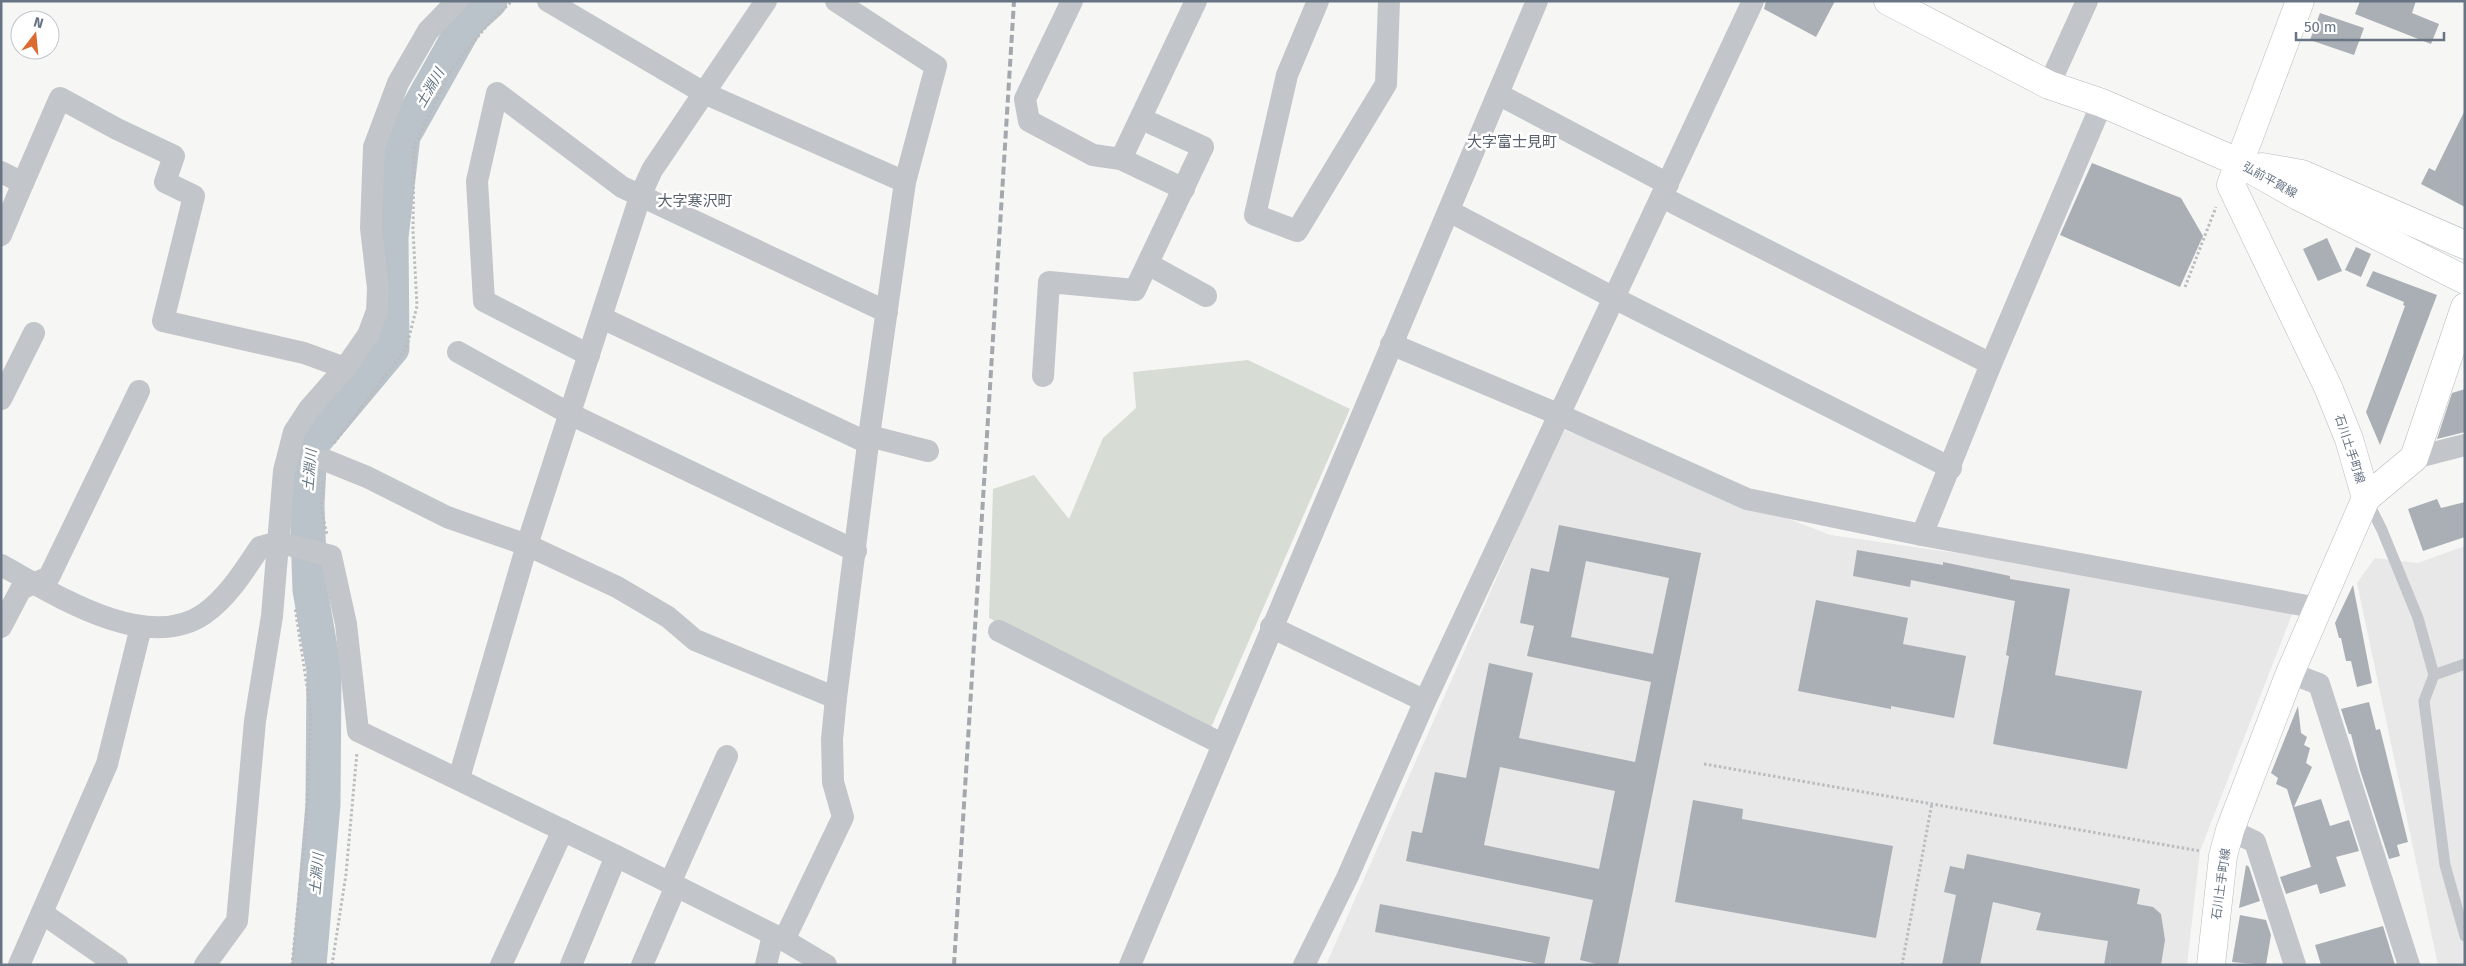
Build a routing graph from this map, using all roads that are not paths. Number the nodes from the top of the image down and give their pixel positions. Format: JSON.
{"nodes":[{"id":1,"x":458,"y":1,"type":"edge"},
{"id":2,"x":548,"y":1,"type":"edge"},
{"id":3,"x":766,"y":1,"type":"edge"},
{"id":4,"x":836,"y":1,"type":"edge"},
{"id":5,"x":1072,"y":1,"type":"edge"},
{"id":6,"x":1196,"y":1,"type":"edge"},
{"id":7,"x":1318,"y":1,"type":"edge"},
{"id":8,"x":1389,"y":1,"type":"edge"},
{"id":9,"x":1537,"y":1,"type":"edge"},
{"id":10,"x":1753,"y":1,"type":"edge"},
{"id":11,"x":1888,"y":1,"type":"edge"},
{"id":12,"x":2087,"y":1,"type":"edge"},
{"id":13,"x":2300,"y":1,"type":"edge"},
{"id":14,"x":2049,"y":85,"type":"junction"},
{"id":15,"x":704,"y":93,"type":"junction"},
{"id":16,"x":1498,"y":94,"type":"junction"},
{"id":17,"x":2102,"y":103,"type":"junction"},
{"id":18,"x":1142,"y":119,"type":"junction"},
{"id":19,"x":1121,"y":159,"type":"junction"},
{"id":20,"x":2238,"y":162,"type":"junction"},
{"id":21,"x":1,"y":172,"type":"edge"},
{"id":22,"x":905,"y":182,"type":"junction"},
{"id":23,"x":23,"y":183,"type":"junction"},
{"id":24,"x":1184,"y":189,"type":"junction"},
{"id":25,"x":1664,"y":190,"type":"junction"},
{"id":26,"x":641,"y":194,"type":"junction"},
{"id":27,"x":1449,"y":211,"type":"junction"},
{"id":28,"x":1,"y":235,"type":"edge"},
{"id":29,"x":2465,"y":246,"type":"edge"},
{"id":30,"x":1148,"y":264,"type":"junction"},
{"id":31,"x":2465,"y":280,"type":"edge"},
{"id":32,"x":1206,"y":296,"type":"dead end"},
{"id":33,"x":1614,"y":298,"type":"junction"},
{"id":34,"x":2465,"y":306,"type":"edge"},
{"id":35,"x":887,"y":312,"type":"junction"},
{"id":36,"x":602,"y":318,"type":"junction"},
{"id":37,"x":34,"y":333,"type":"dead end"},
{"id":38,"x":1392,"y":344,"type":"junction"},
{"id":39,"x":458,"y":352,"type":"dead end"},
{"id":40,"x":588,"y":354,"type":"junction"},
{"id":41,"x":1991,"y":364,"type":"junction"},
{"id":42,"x":345,"y":368,"type":"junction"},
{"id":43,"x":1043,"y":376,"type":"dead end"},
{"id":44,"x":139,"y":391,"type":"dead end"},
{"id":45,"x":1,"y":398,"type":"edge"},
{"id":46,"x":570,"y":414,"type":"junction"},
{"id":47,"x":1560,"y":415,"type":"junction"},
{"id":48,"x":868,"y":439,"type":"junction"},
{"id":49,"x":2465,"y":445,"type":"edge"},
{"id":50,"x":928,"y":452,"type":"dead end"},
{"id":51,"x":2414,"y":458,"type":"junction"},
{"id":52,"x":324,"y":460,"type":"road end"},
{"id":53,"x":1950,"y":468,"type":"junction"},
{"id":54,"x":2366,"y":498,"type":"junction"},
{"id":55,"x":1922,"y":535,"type":"junction"},
{"id":56,"x":285,"y":545,"type":"junction"},
{"id":57,"x":527,"y":545,"type":"junction"},
{"id":58,"x":856,"y":551,"type":"junction"},
{"id":59,"x":1,"y":565,"type":"edge"},
{"id":60,"x":35,"y":584,"type":"junction"},
{"id":61,"x":2318,"y":608,"type":"junction"},
{"id":62,"x":1,"y":627,"type":"edge"},
{"id":63,"x":141,"y":627,"type":"junction"},
{"id":64,"x":1271,"y":627,"type":"junction"},
{"id":65,"x":1000,"y":631,"type":"dead end"},
{"id":66,"x":2465,"y":664,"type":"edge"},
{"id":67,"x":2290,"y":674,"type":"junction"},
{"id":68,"x":2434,"y":675,"type":"junction"},
{"id":69,"x":836,"y":698,"type":"junction"},
{"id":70,"x":1425,"y":701,"type":"junction"},
{"id":71,"x":1222,"y":744,"type":"junction"},
{"id":72,"x":727,"y":756,"type":"dead end"},
{"id":73,"x":459,"y":778,"type":"junction"},
{"id":74,"x":563,"y":830,"type":"junction"},
{"id":75,"x":2226,"y":843,"type":"junction"},
{"id":76,"x":616,"y":856,"type":"junction"},
{"id":77,"x":673,"y":884,"type":"junction"},
{"id":78,"x":42,"y":913,"type":"junction"},
{"id":79,"x":2465,"y":936,"type":"edge"},
{"id":80,"x":778,"y":937,"type":"junction"},
{"id":81,"x":18,"y":965,"type":"edge"},
{"id":82,"x":117,"y":965,"type":"edge"},
{"id":83,"x":206,"y":965,"type":"edge"},
{"id":84,"x":502,"y":965,"type":"edge"},
{"id":85,"x":571,"y":965,"type":"edge"},
{"id":86,"x":642,"y":965,"type":"edge"},
{"id":87,"x":766,"y":965,"type":"edge"},
{"id":88,"x":826,"y":965,"type":"edge"},
{"id":89,"x":1130,"y":965,"type":"edge"},
{"id":90,"x":1304,"y":965,"type":"edge"},
{"id":91,"x":2211,"y":965,"type":"edge"},
{"id":92,"x":2294,"y":965,"type":"edge"},
{"id":93,"x":2409,"y":965,"type":"edge"}],
"edges":[{"from":1,"to":42,"type":"street"},
{"from":2,"to":15,"type":"street"},
{"from":3,"to":15,"type":"street"},
{"from":4,"to":22,"type":"street"},
{"from":5,"to":19,"type":"street"},
{"from":6,"to":18,"type":"street"},
{"from":7,"to":8,"type":"street"},
{"from":9,"to":16,"type":"street"},
{"from":10,"to":25,"type":"street"},
{"from":11,"to":14,"type":"main road"},
{"from":12,"to":14,"type":"street"},
{"from":13,"to":20,"type":"main road","name":"石川土手町線"},
{"from":14,"to":17,"type":"main road"},
{"from":15,"to":22,"type":"street"},
{"from":15,"to":26,"type":"street"},
{"from":16,"to":25,"type":"street"},
{"from":16,"to":27,"type":"street"},
{"from":17,"to":20,"type":"main road"},
{"from":17,"to":41,"type":"street"},
{"from":18,"to":19,"type":"street"},
{"from":18,"to":24,"type":"street"},
{"from":19,"to":24,"type":"street"},
{"from":20,"to":29,"type":"main road","name":"弘前平賀線"},
{"from":20,"to":31,"type":"main road","name":"弘前平賀線"},
{"from":20,"to":54,"type":"main road","name":"石川土手町線"},
{"from":21,"to":23,"type":"street"},
{"from":22,"to":35,"type":"street"},
{"from":23,"to":28,"type":"street"},
{"from":23,"to":42,"type":"street"},
{"from":24,"to":30,"type":"street"},
{"from":25,"to":33,"type":"street"},
{"from":25,"to":41,"type":"street"},
{"from":26,"to":35,"type":"street"},
{"from":26,"to":36,"type":"street"},
{"from":26,"to":40,"type":"street"},
{"from":27,"to":33,"type":"street"},
{"from":27,"to":38,"type":"street"},
{"from":30,"to":32,"type":"street"},
{"from":30,"to":43,"type":"street"},
{"from":33,"to":47,"type":"street"},
{"from":33,"to":53,"type":"street"},
{"from":34,"to":51,"type":"main road"},
{"from":35,"to":48,"type":"street"},
{"from":36,"to":40,"type":"street"},
{"from":36,"to":48,"type":"street"},
{"from":37,"to":45,"type":"street"},
{"from":38,"to":47,"type":"street"},
{"from":38,"to":64,"type":"street"},
{"from":39,"to":46,"type":"street"},
{"from":40,"to":46,"type":"street"},
{"from":41,"to":53,"type":"street"},
{"from":42,"to":56,"type":"street"},
{"from":44,"to":60,"type":"street"},
{"from":46,"to":57,"type":"street"},
{"from":46,"to":58,"type":"street"},
{"from":47,"to":55,"type":"street"},
{"from":47,"to":70,"type":"street"},
{"from":48,"to":50,"type":"street"},
{"from":48,"to":58,"type":"street"},
{"from":49,"to":51,"type":"street"},
{"from":51,"to":54,"type":"main road"},
{"from":52,"to":57,"type":"street"},
{"from":53,"to":55,"type":"street"},
{"from":54,"to":61,"type":"main road","name":"石川土手町線"},
{"from":54,"to":68,"type":"lane"},
{"from":55,"to":61,"type":"street"},
{"from":56,"to":63,"type":"street"},
{"from":56,"to":73,"type":"street"},
{"from":56,"to":83,"type":"street"},
{"from":57,"to":69,"type":"street"},
{"from":57,"to":73,"type":"street"},
{"from":58,"to":69,"type":"street"},
{"from":59,"to":60,"type":"street"},
{"from":60,"to":62,"type":"street"},
{"from":60,"to":63,"type":"street"},
{"from":61,"to":67,"type":"main road","name":"石川土手町線"},
{"from":63,"to":78,"type":"street"},
{"from":64,"to":70,"type":"street"},
{"from":64,"to":71,"type":"street"},
{"from":65,"to":71,"type":"street"},
{"from":66,"to":68,"type":"lane"},
{"from":67,"to":75,"type":"main road","name":"石川土手町線"},
{"from":67,"to":93,"type":"street"},
{"from":68,"to":79,"type":"lane"},
{"from":69,"to":80,"type":"street"},
{"from":70,"to":90,"type":"street"},
{"from":71,"to":89,"type":"street"},
{"from":72,"to":77,"type":"street"},
{"from":73,"to":74,"type":"street"},
{"from":74,"to":76,"type":"street"},
{"from":74,"to":84,"type":"street"},
{"from":75,"to":91,"type":"main road","name":"石川土手町線"},
{"from":75,"to":92,"type":"street"},
{"from":76,"to":77,"type":"street"},
{"from":76,"to":85,"type":"street"},
{"from":77,"to":80,"type":"street"},
{"from":77,"to":86,"type":"street"},
{"from":78,"to":81,"type":"street"},
{"from":78,"to":82,"type":"street"},
{"from":80,"to":87,"type":"street"},
{"from":80,"to":88,"type":"street"}]}
